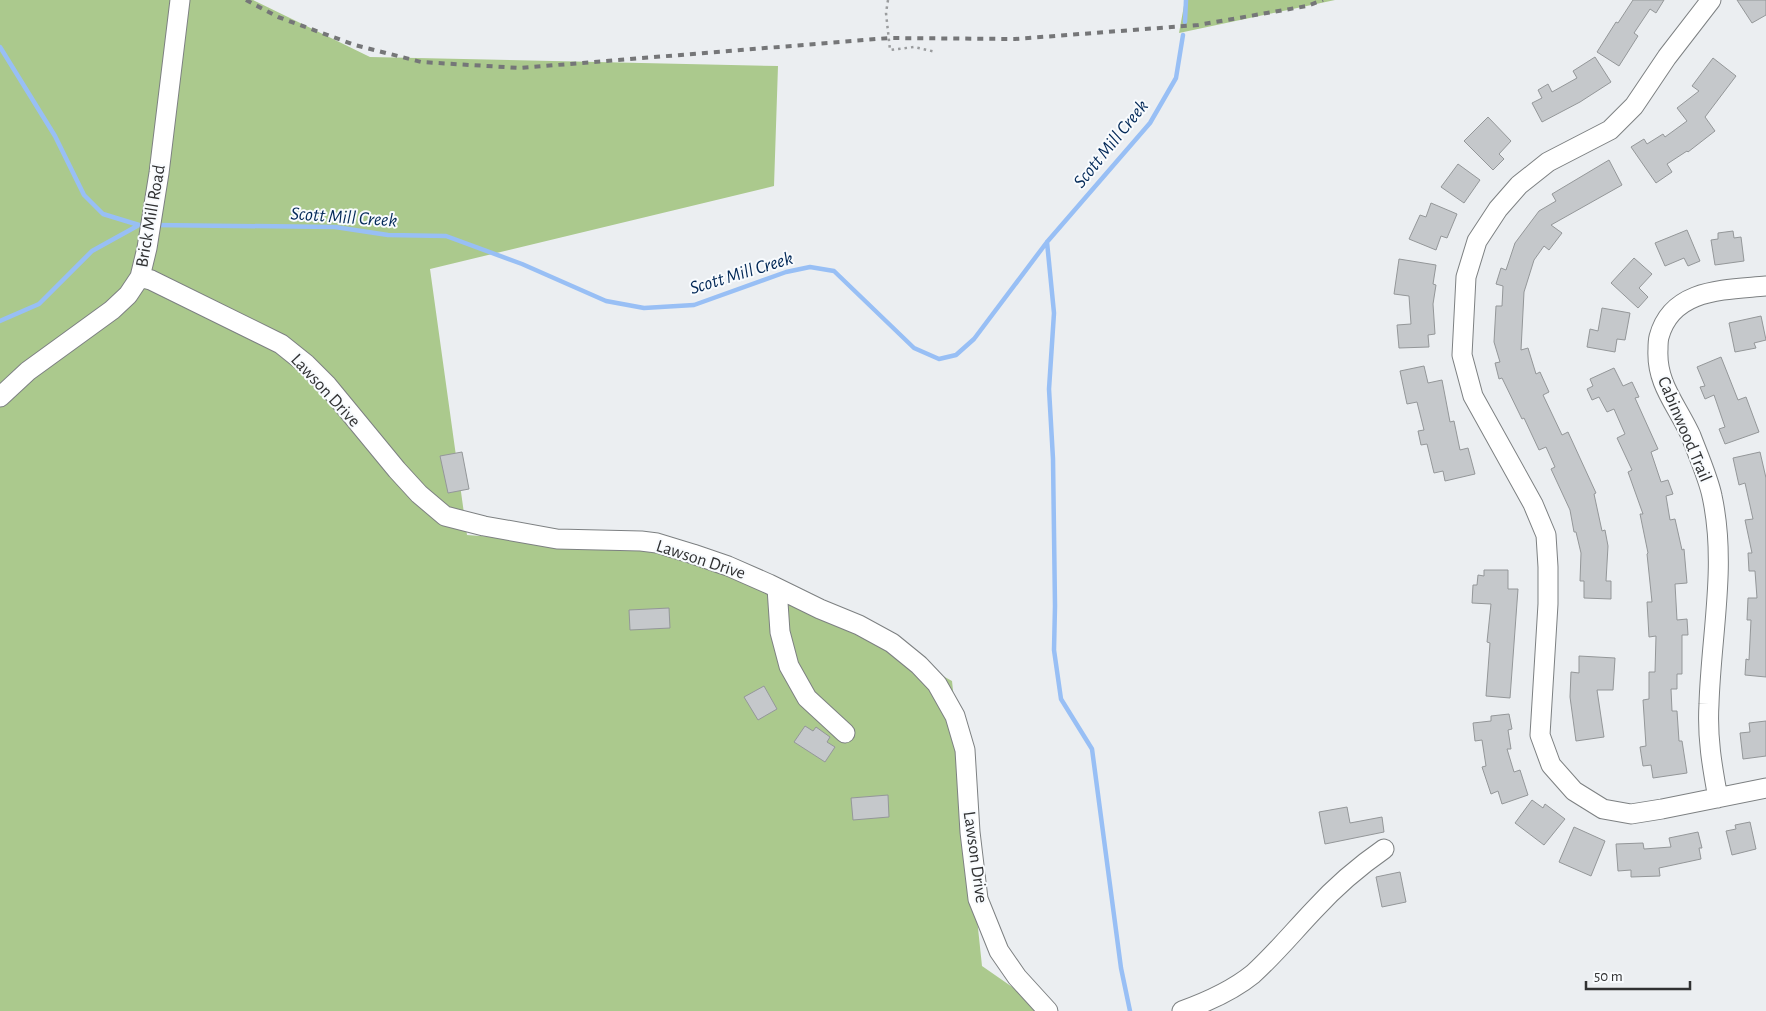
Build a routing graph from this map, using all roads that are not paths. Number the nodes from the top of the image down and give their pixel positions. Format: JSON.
{"nodes":[{"id":1,"x":180,"y":0,"type":"edge"},
{"id":2,"x":1710,"y":0,"type":"edge"},
{"id":3,"x":140,"y":277,"type":"junction"},
{"id":4,"x":1766,"y":286,"type":"edge"},
{"id":5,"x":0,"y":397,"type":"edge"},
{"id":6,"x":777,"y":588,"type":"junction"},
{"id":7,"x":845,"y":733,"type":"dead end"},
{"id":8,"x":1766,"y":788,"type":"edge"},
{"id":9,"x":1718,"y":798,"type":"junction"},
{"id":10,"x":1384,"y":849,"type":"dead end"},
{"id":11,"x":1048,"y":1011,"type":"edge"},
{"id":12,"x":1182,"y":1011,"type":"edge"}],
"edges":[{"from":1,"to":3,"type":"street","name":"Brick Mill Road"},
{"from":2,"to":9,"type":"street"},
{"from":3,"to":5,"type":"street","name":"Brick Mill Road"},
{"from":3,"to":6,"type":"street","name":"Lawson Drive"},
{"from":4,"to":9,"type":"street","name":"Cabinwood Trail"},
{"from":6,"to":7,"type":"street"},
{"from":6,"to":11,"type":"street","name":"Lawson Drive"},
{"from":8,"to":9,"type":"street"},
{"from":10,"to":12,"type":"street"}]}
